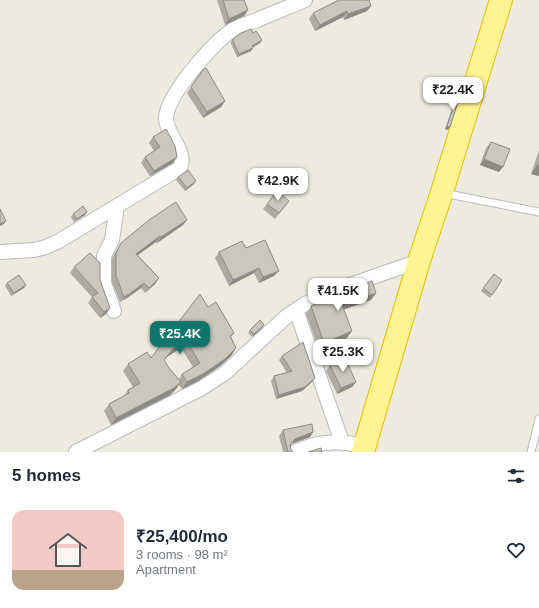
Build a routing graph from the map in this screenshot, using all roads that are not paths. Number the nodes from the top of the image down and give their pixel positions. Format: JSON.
{"nodes":[{"id":1,"x":305,"y":0,"type":"edge"},
{"id":2,"x":501,"y":0,"type":"edge"},
{"id":3,"x":442,"y":192,"type":"junction"},
{"id":4,"x":117,"y":206,"type":"junction"},
{"id":5,"x":539,"y":212,"type":"edge"},
{"id":6,"x":0,"y":252,"type":"edge"},
{"id":7,"x":419,"y":261,"type":"junction"},
{"id":8,"x":296,"y":310,"type":"junction"},
{"id":9,"x":114,"y":311,"type":"dead end"},
{"id":10,"x":539,"y":419,"type":"edge"},
{"id":11,"x":342,"y":442,"type":"junction"},
{"id":12,"x":363,"y":450,"type":"edge"},
{"id":13,"x":76,"y":452,"type":"edge"},
{"id":14,"x":295,"y":452,"type":"edge"},
{"id":15,"x":531,"y":452,"type":"edge"}],
"edges":[{"from":1,"to":4,"type":"street"},
{"from":2,"to":3,"type":"highway"},
{"from":3,"to":5,"type":"lane"},
{"from":3,"to":7,"type":"highway"},
{"from":4,"to":6,"type":"street"},
{"from":4,"to":9,"type":"street"},
{"from":7,"to":8,"type":"street"},
{"from":7,"to":12,"type":"highway"},
{"from":8,"to":11,"type":"street"},
{"from":8,"to":13,"type":"street"},
{"from":10,"to":15,"type":"lane"},
{"from":11,"to":12,"type":"street"},
{"from":11,"to":14,"type":"street"}]}
